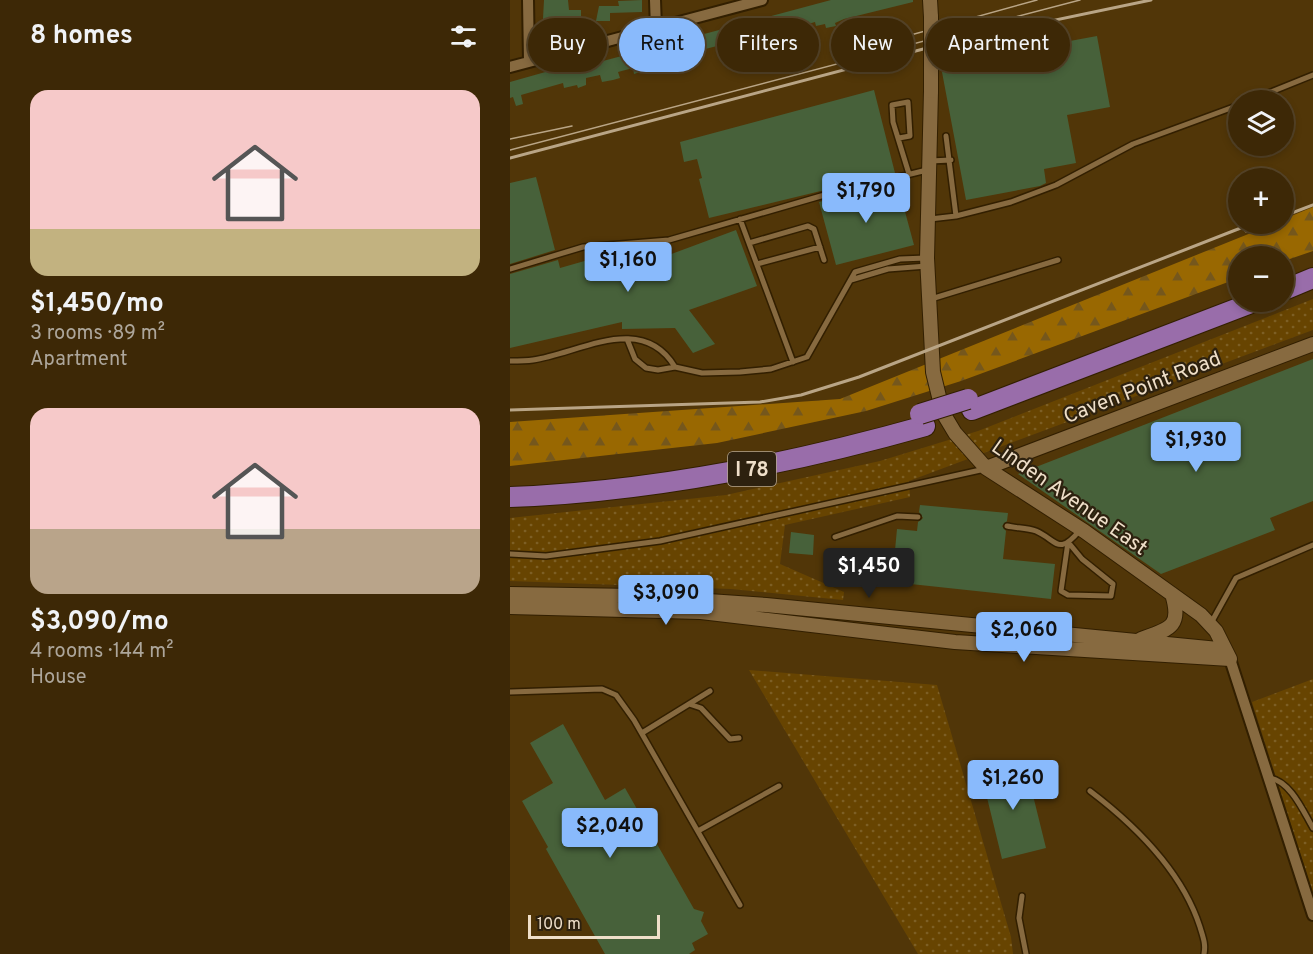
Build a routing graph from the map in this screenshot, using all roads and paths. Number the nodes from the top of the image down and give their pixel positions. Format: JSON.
{"nodes":[{"id":1,"x":528,"y":0,"type":"edge"},
{"id":2,"x":655,"y":0,"type":"edge"},
{"id":3,"x":762,"y":0,"type":"edge"},
{"id":4,"x":930,"y":0,"type":"edge"},
{"id":5,"x":528,"y":18,"type":"edge"},
{"id":6,"x":656,"y":18,"type":"edge"},
{"id":7,"x":694,"y":18,"type":"edge"},
{"id":8,"x":528,"y":62,"type":"edge"},
{"id":9,"x":510,"y":67,"type":"edge"},
{"id":10,"x":1313,"y":75,"type":"edge"},
{"id":11,"x":1276,"y":90,"type":"edge"},
{"id":12,"x":1228,"y":109,"type":"edge"},
{"id":13,"x":946,"y":136,"type":"dead end"},
{"id":14,"x":899,"y":138,"type":"junction"},
{"id":15,"x":951,"y":160,"type":"junction"},
{"id":16,"x":929,"y":165,"type":"junction"},
{"id":17,"x":909,"y":174,"type":"junction"},
{"id":18,"x":956,"y":216,"type":"junction"},
{"id":19,"x":740,"y":219,"type":"junction"},
{"id":20,"x":929,"y":219,"type":"junction"},
{"id":21,"x":749,"y":243,"type":"junction"},
{"id":22,"x":820,"y":247,"type":"junction"},
{"id":23,"x":824,"y":260,"type":"dead end"},
{"id":24,"x":1058,"y":260,"type":"dead end"},
{"id":25,"x":928,"y":262,"type":"junction"},
{"id":26,"x":757,"y":264,"type":"junction"},
{"id":27,"x":1313,"y":265,"type":"edge"},
{"id":28,"x":510,"y":269,"type":"edge"},
{"id":29,"x":1294,"y":272,"type":"edge"},
{"id":30,"x":1313,"y":278,"type":"edge"},
{"id":31,"x":1294,"y":286,"type":"edge"},
{"id":32,"x":929,"y":299,"type":"junction"},
{"id":33,"x":1228,"y":299,"type":"edge"},
{"id":34,"x":1228,"y":311,"type":"edge"},
{"id":35,"x":627,"y":339,"type":"junction"},
{"id":36,"x":1313,"y":344,"type":"edge"},
{"id":37,"x":510,"y":361,"type":"edge"},
{"id":38,"x":793,"y":362,"type":"junction"},
{"id":39,"x":675,"y":366,"type":"junction"},
{"id":40,"x":970,"y":405,"type":"junction"},
{"id":41,"x":986,"y":468,"type":"junction"},
{"id":42,"x":510,"y":484,"type":"edge"},
{"id":43,"x":574,"y":487,"type":"junction"},
{"id":44,"x":510,"y":497,"type":"edge"},
{"id":45,"x":918,"y":517,"type":"dead end"},
{"id":46,"x":1007,"y":526,"type":"dead end"},
{"id":47,"x":1081,"y":529,"type":"junction"},
{"id":48,"x":835,"y":537,"type":"dead end"},
{"id":49,"x":1068,"y":542,"type":"junction"},
{"id":50,"x":1313,"y":545,"type":"edge"},
{"id":51,"x":510,"y":554,"type":"edge"},
{"id":52,"x":510,"y":594,"type":"edge"},
{"id":53,"x":1172,"y":594,"type":"junction"},
{"id":54,"x":510,"y":607,"type":"edge"},
{"id":55,"x":1210,"y":625,"type":"junction"},
{"id":56,"x":1138,"y":641,"type":"junction"},
{"id":57,"x":1228,"y":654,"type":"junction"},
{"id":58,"x":710,"y":691,"type":"dead end"},
{"id":59,"x":510,"y":692,"type":"edge"},
{"id":60,"x":689,"y":704,"type":"junction"},
{"id":61,"x":642,"y":733,"type":"junction"},
{"id":62,"x":739,"y":738,"type":"dead end"},
{"id":63,"x":1268,"y":777,"type":"junction"},
{"id":64,"x":778,"y":786,"type":"dead end"},
{"id":65,"x":1090,"y":791,"type":"dead end"},
{"id":66,"x":1313,"y":828,"type":"edge"},
{"id":67,"x":698,"y":831,"type":"junction"},
{"id":68,"x":1022,"y":896,"type":"dead end"},
{"id":69,"x":740,"y":905,"type":"dead end"},
{"id":70,"x":1313,"y":915,"type":"edge"},
{"id":71,"x":1026,"y":954,"type":"edge"},
{"id":72,"x":1204,"y":954,"type":"edge"}],
"edges":[{"from":1,"to":5,"type":"street"},
{"from":2,"to":6,"type":"street"},
{"from":3,"to":7,"type":"street"},
{"from":4,"to":16,"type":"street","name":"Linden Avenue East","bridge":true},
{"from":8,"to":9,"type":"street"},
{"from":10,"to":11,"type":"lane"},
{"from":12,"to":18,"type":"lane"},
{"from":13,"to":15,"type":"lane"},
{"from":14,"to":14,"type":"lane"},
{"from":14,"to":17,"type":"lane"},
{"from":15,"to":16,"type":"lane"},
{"from":15,"to":18,"type":"lane"},
{"from":16,"to":17,"type":"lane"},
{"from":16,"to":20,"type":"street","name":"Linden Avenue East"},
{"from":17,"to":19,"type":"lane"},
{"from":18,"to":20,"type":"lane"},
{"from":19,"to":21,"type":"lane"},
{"from":19,"to":28,"type":"lane"},
{"from":20,"to":25,"type":"street","name":"Linden Avenue East"},
{"from":21,"to":22,"type":"lane"},
{"from":21,"to":26,"type":"lane"},
{"from":22,"to":23,"type":"lane"},
{"from":22,"to":26,"type":"lane"},
{"from":24,"to":32,"type":"lane"},
{"from":25,"to":32,"type":"street","name":"Linden Avenue East"},
{"from":25,"to":38,"type":"lane"},
{"from":26,"to":38,"type":"lane"},
{"from":27,"to":29,"type":"highway"},
{"from":30,"to":31,"type":"highway"},
{"from":32,"to":41,"type":"street","name":"Linden Avenue East"},
{"from":33,"to":40,"type":"highway","number":"I 78"},
{"from":34,"to":40,"type":"highway","number":"I 78"},
{"from":35,"to":37,"type":"lane"},
{"from":35,"to":39,"type":"lane"},
{"from":35,"to":39,"type":"lane"},
{"from":36,"to":41,"type":"street","name":"Caven Point Road"},
{"from":38,"to":39,"type":"lane"},
{"from":40,"to":43,"type":"highway","number":"I 78"},
{"from":41,"to":47,"type":"street","name":"Linden Avenue East"},
{"from":41,"to":51,"type":"lane"},
{"from":42,"to":43,"type":"highway","number":"I 78"},
{"from":43,"to":44,"type":"highway","number":"I 78"},
{"from":45,"to":48,"type":"lane"},
{"from":46,"to":49,"type":"lane"},
{"from":47,"to":49,"type":"lane"},
{"from":47,"to":53,"type":"street","name":"Linden Avenue East"},
{"from":49,"to":49,"type":"lane"},
{"from":50,"to":55,"type":"lane"},
{"from":52,"to":56,"type":"street"},
{"from":53,"to":55,"type":"street","name":"Linden Avenue East"},
{"from":53,"to":56,"type":"street"},
{"from":54,"to":57,"type":"street"},
{"from":55,"to":57,"type":"street","name":"Linden Avenue East"},
{"from":56,"to":57,"type":"street"},
{"from":57,"to":63,"type":"street","name":"Linden Avenue East"},
{"from":58,"to":60,"type":"lane"},
{"from":59,"to":61,"type":"lane"},
{"from":60,"to":61,"type":"lane"},
{"from":60,"to":62,"type":"lane"},
{"from":61,"to":67,"type":"lane"},
{"from":63,"to":66,"type":"lane"},
{"from":63,"to":70,"type":"street","name":"Linden Avenue East"},
{"from":64,"to":67,"type":"lane"},
{"from":65,"to":72,"type":"lane"},
{"from":67,"to":69,"type":"lane"},
{"from":68,"to":71,"type":"lane"}]}
